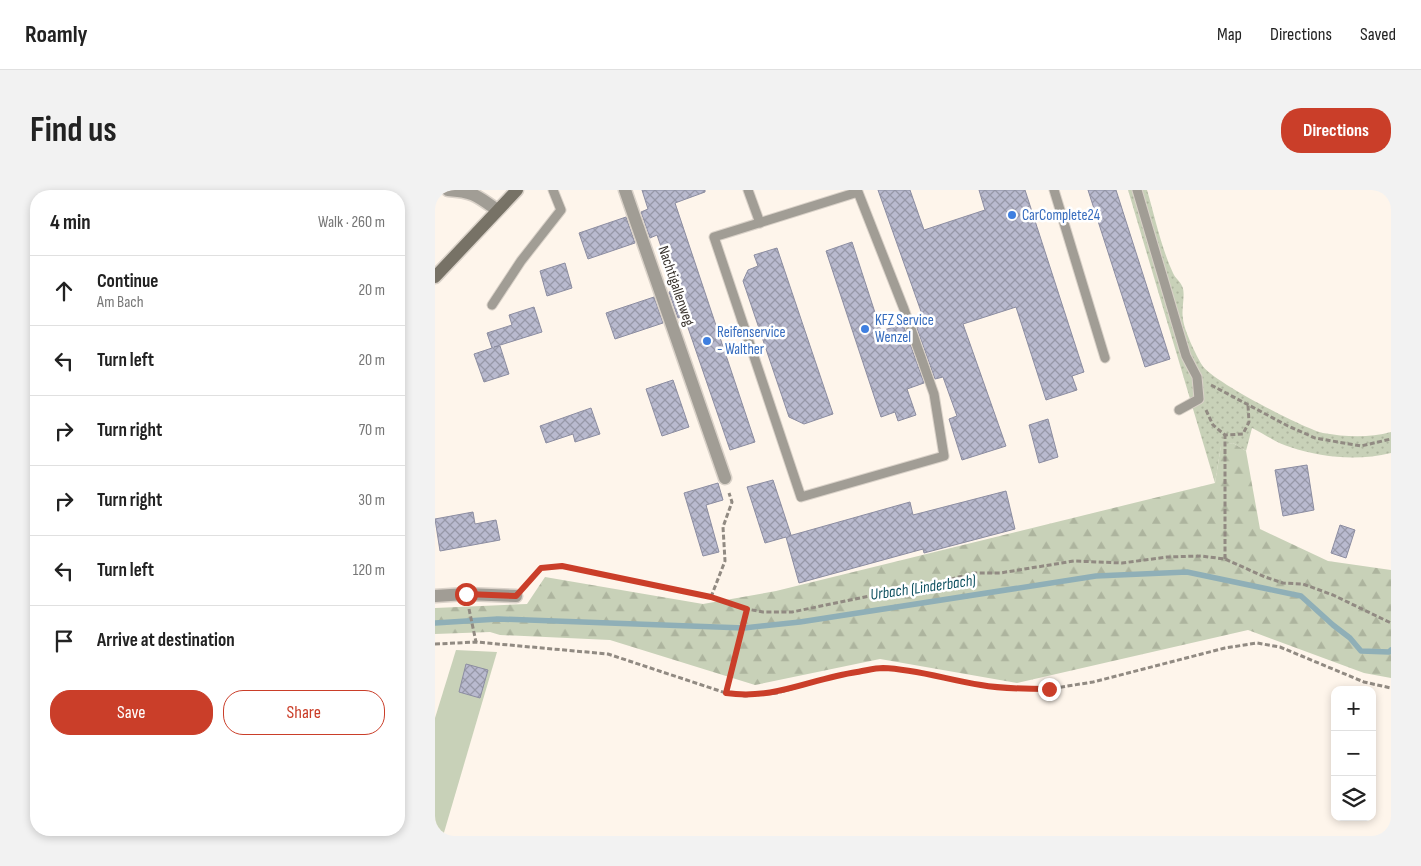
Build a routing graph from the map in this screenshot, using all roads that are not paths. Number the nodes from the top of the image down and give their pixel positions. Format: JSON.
{"nodes":[{"id":1,"x":448,"y":190,"type":"edge"},
{"id":2,"x":517,"y":190,"type":"edge"},
{"id":3,"x":553,"y":190,"type":"edge"},
{"id":4,"x":625,"y":190,"type":"edge"},
{"id":5,"x":748,"y":190,"type":"edge"},
{"id":6,"x":1054,"y":190,"type":"edge"},
{"id":7,"x":1137,"y":190,"type":"edge"},
{"id":8,"x":497,"y":210,"type":"junction"},
{"id":9,"x":760,"y":223,"type":"junction"},
{"id":10,"x":435,"y":277,"type":"edge"},
{"id":11,"x":492,"y":305,"type":"dead end"},
{"id":12,"x":1105,"y":358,"type":"dead end"},
{"id":13,"x":1179,"y":410,"type":"dead end"},
{"id":14,"x":725,"y":478,"type":"road end"},
{"id":15,"x":435,"y":596,"type":"edge"},
{"id":16,"x":516,"y":596,"type":"road end"}],
"edges":[{"from":1,"to":8,"type":"street"},
{"from":2,"to":8,"type":"street"},
{"from":3,"to":11,"type":"lane"},
{"from":4,"to":14,"type":"street","name":"Nachtigallenweg"},
{"from":5,"to":9,"type":"lane"},
{"from":6,"to":12,"type":"lane"},
{"from":7,"to":13,"type":"lane"},
{"from":8,"to":10,"type":"street"},
{"from":9,"to":9,"type":"lane"},
{"from":15,"to":16,"type":"street"}]}
